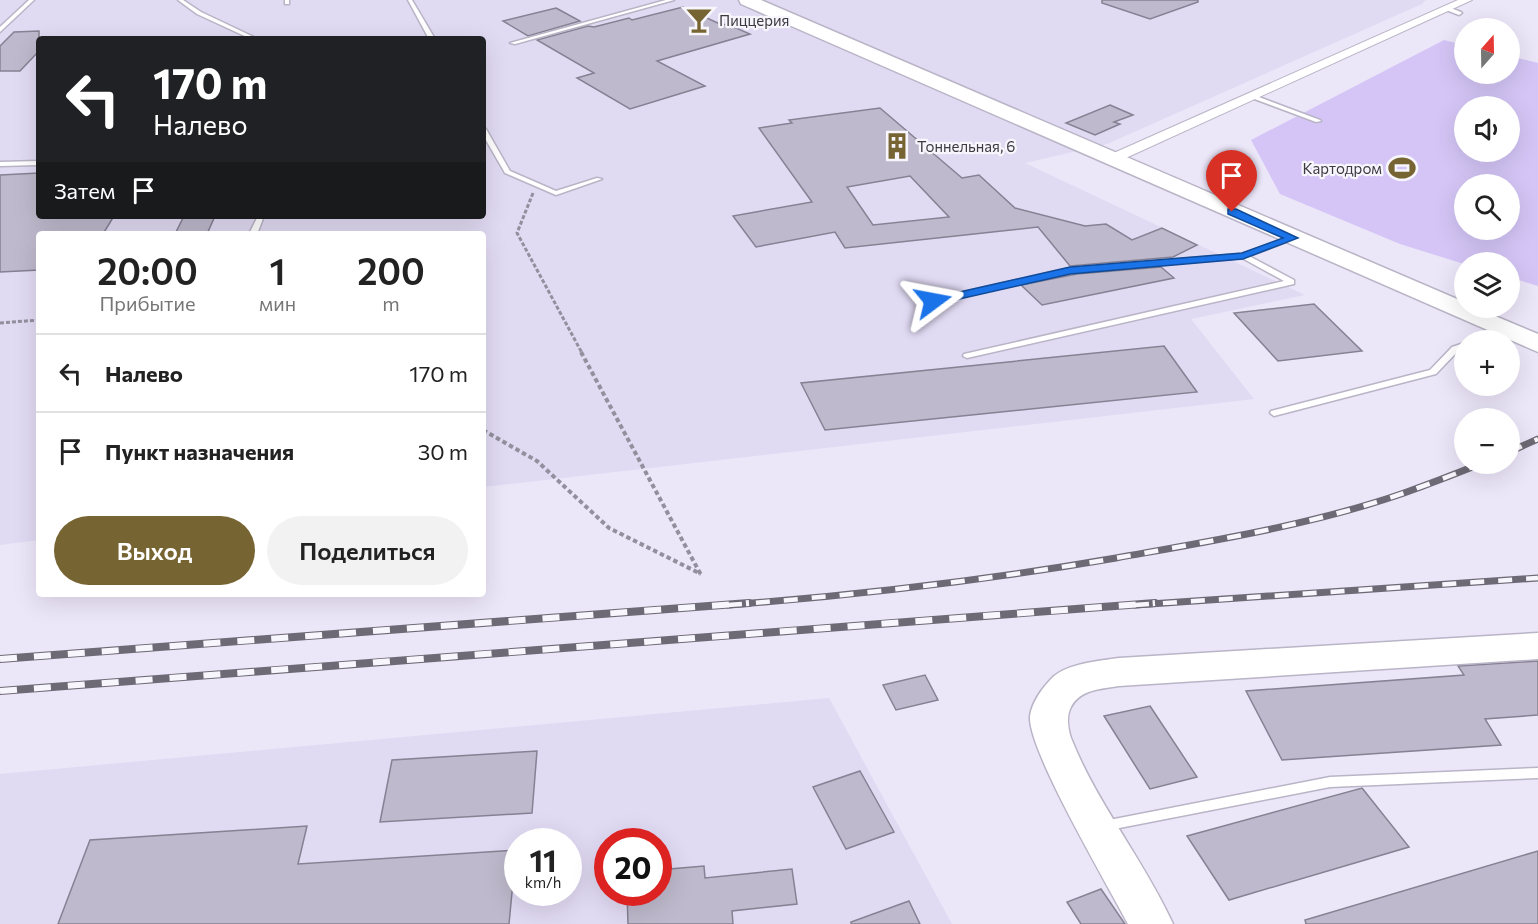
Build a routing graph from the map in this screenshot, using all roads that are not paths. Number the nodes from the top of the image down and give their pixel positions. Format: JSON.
{"nodes":[{"id":1,"x":32,"y":0,"type":"edge"},
{"id":2,"x":180,"y":0,"type":"edge"},
{"id":3,"x":410,"y":0,"type":"edge"},
{"id":4,"x":672,"y":0,"type":"edge"},
{"id":5,"x":747,"y":0,"type":"edge"},
{"id":6,"x":1467,"y":0,"type":"edge"},
{"id":7,"x":0,"y":30,"type":"edge"},
{"id":8,"x":249,"y":36,"type":"edge"},
{"id":9,"x":430,"y":36,"type":"edge"},
{"id":10,"x":513,"y":42,"type":"dead end"},
{"id":11,"x":1251,"y":96,"type":"junction"},
{"id":12,"x":1318,"y":121,"type":"dead end"},
{"id":13,"x":486,"y":134,"type":"edge"},
{"id":14,"x":1112,"y":159,"type":"junction"},
{"id":15,"x":36,"y":163,"type":"edge"},
{"id":16,"x":0,"y":164,"type":"edge"},
{"id":17,"x":599,"y":179,"type":"dead end"},
{"id":18,"x":1292,"y":238,"type":"junction"},
{"id":19,"x":1243,"y":256,"type":"junction"},
{"id":20,"x":933,"y":301,"type":"dead end"},
{"id":21,"x":1505,"y":330,"type":"edge"},
{"id":22,"x":1520,"y":336,"type":"edge"},
{"id":23,"x":1538,"y":344,"type":"edge"},
{"id":24,"x":1454,"y":349,"type":"edge"},
{"id":25,"x":967,"y":356,"type":"dead end"},
{"id":26,"x":1274,"y":413,"type":"dead end"},
{"id":27,"x":1538,"y":646,"type":"edge"},
{"id":28,"x":1538,"y":773,"type":"edge"},
{"id":29,"x":1096,"y":827,"type":"junction"},
{"id":30,"x":1151,"y":924,"type":"edge"}],
"edges":[{"from":1,"to":7,"type":"lane"},
{"from":2,"to":8,"type":"lane"},
{"from":3,"to":9,"type":"lane"},
{"from":4,"to":10,"type":"lane"},
{"from":5,"to":14,"type":"main road"},
{"from":6,"to":11,"type":"street"},
{"from":11,"to":12,"type":"lane"},
{"from":11,"to":14,"type":"street"},
{"from":13,"to":17,"type":"lane"},
{"from":14,"to":18,"type":"main road"},
{"from":15,"to":16,"type":"lane"},
{"from":18,"to":19,"type":"lane"},
{"from":18,"to":21,"type":"main road"},
{"from":19,"to":20,"type":"lane"},
{"from":19,"to":25,"type":"lane"},
{"from":22,"to":23,"type":"main road"},
{"from":24,"to":26,"type":"lane"},
{"from":27,"to":29,"type":"main road"},
{"from":28,"to":29,"type":"lane"},
{"from":29,"to":30,"type":"main road"}]}
